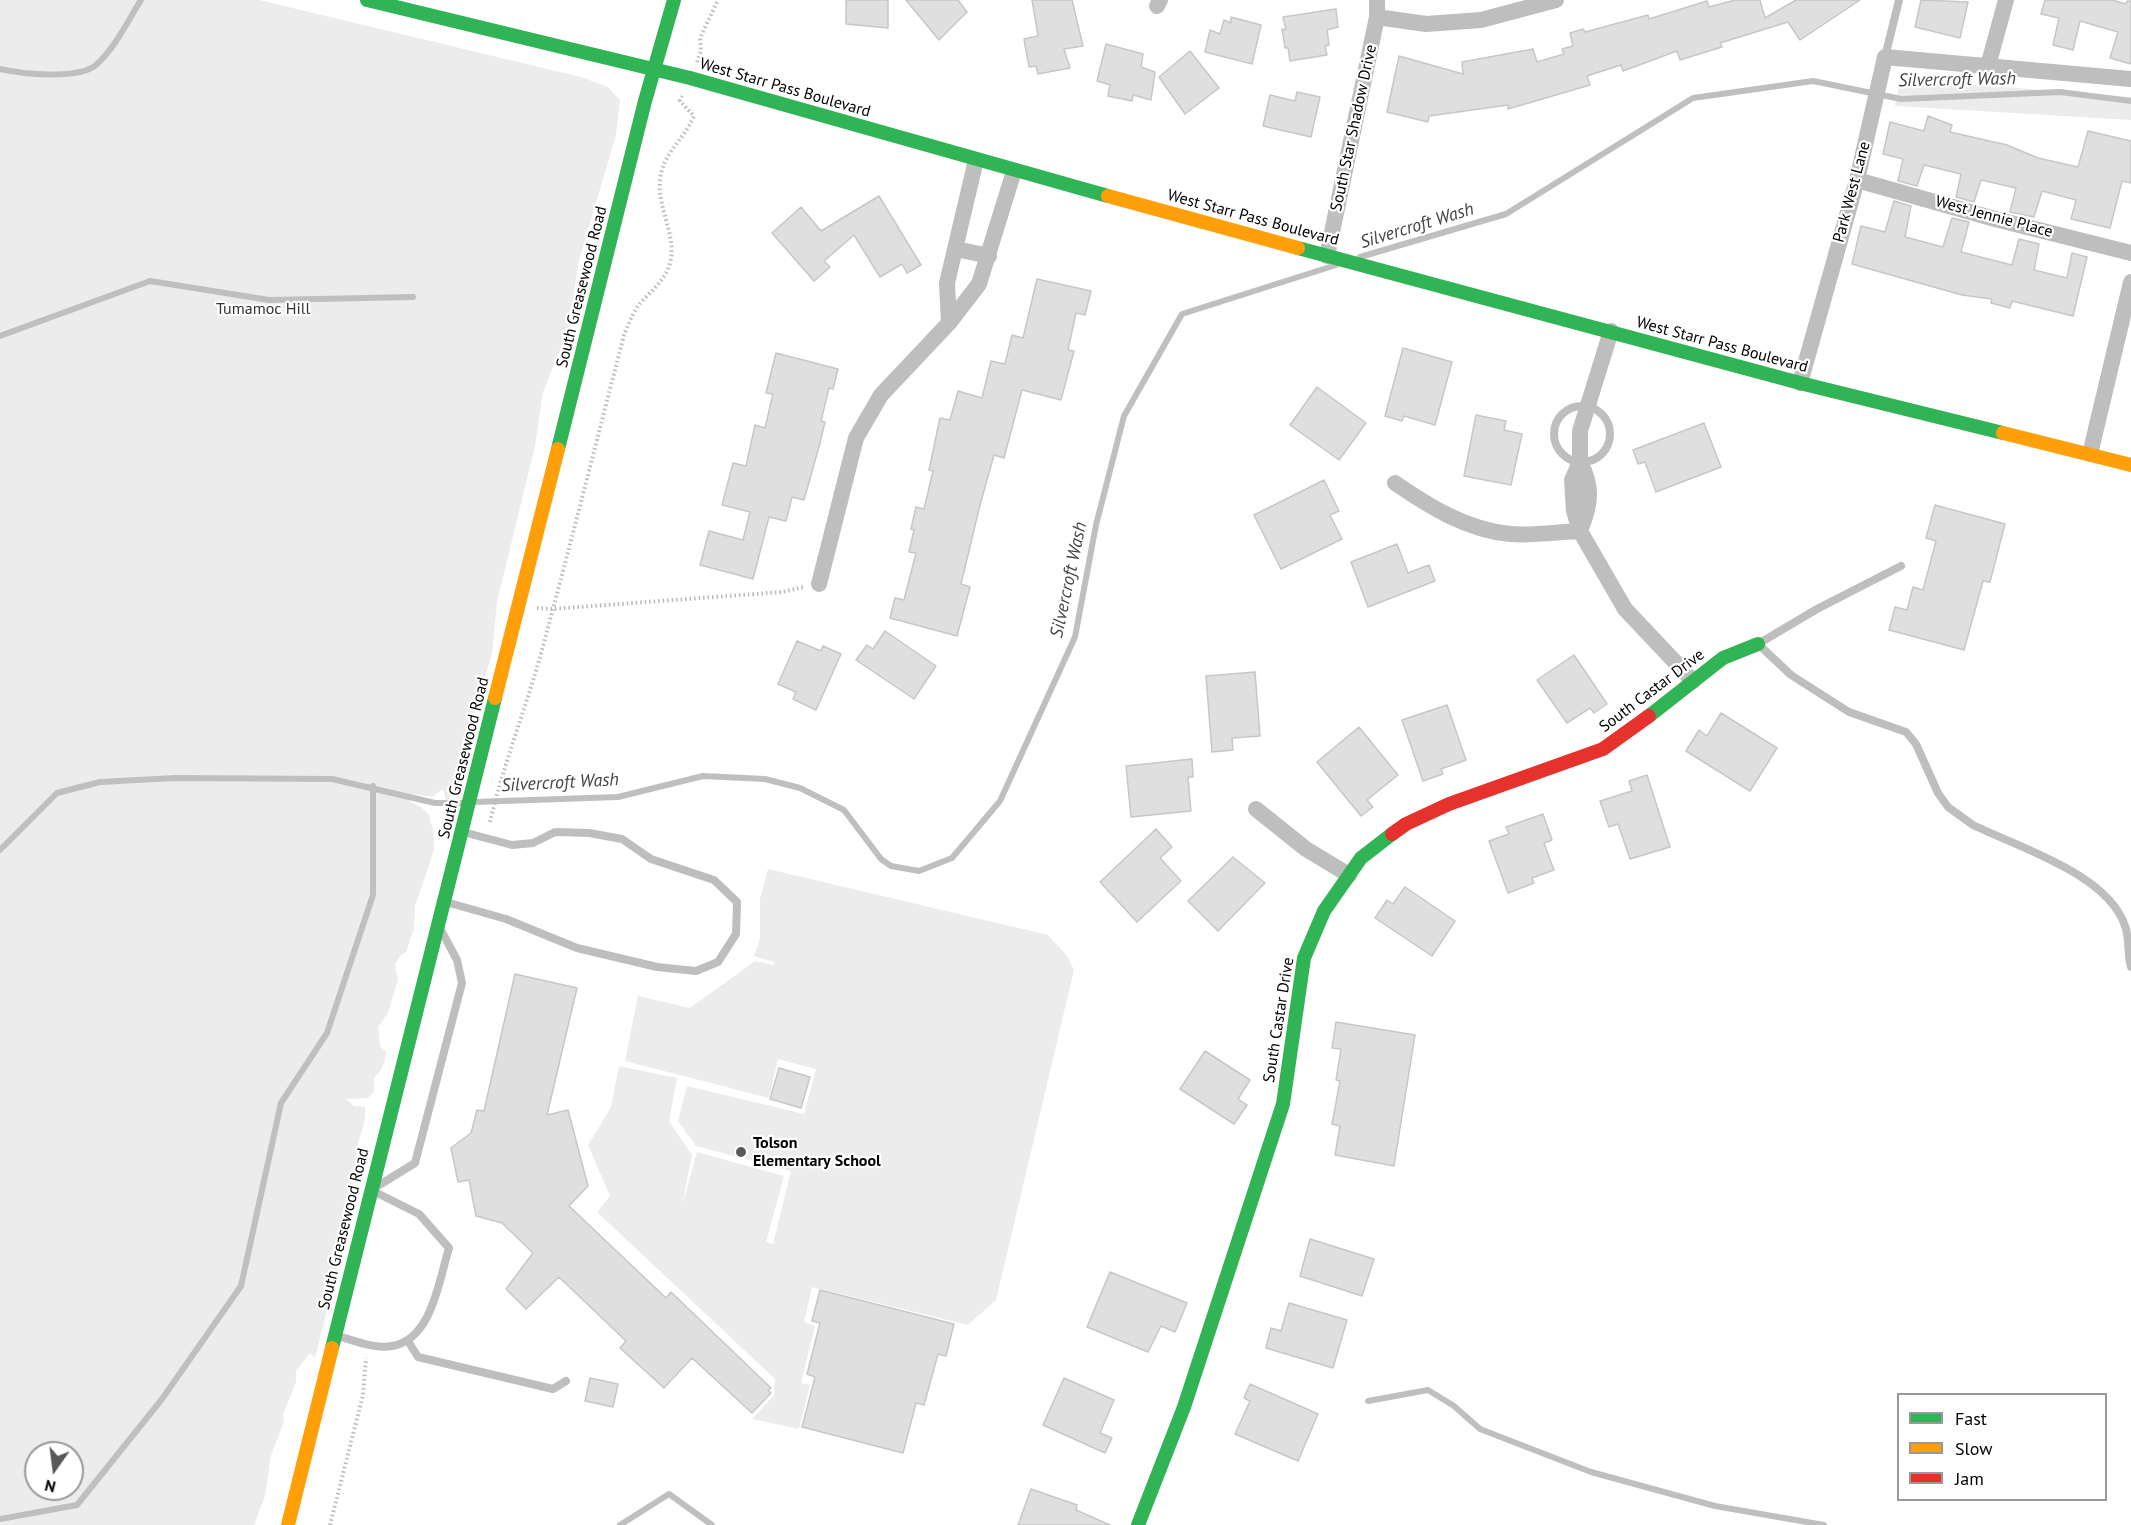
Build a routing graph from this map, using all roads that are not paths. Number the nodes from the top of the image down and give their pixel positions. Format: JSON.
{"nodes":[{"id":1,"x":367,"y":0,"type":"edge"},
{"id":2,"x":674,"y":0,"type":"edge"},
{"id":3,"x":1556,"y":0,"type":"edge"},
{"id":4,"x":1899,"y":0,"type":"edge"},
{"id":5,"x":2006,"y":0,"type":"edge"},
{"id":6,"x":1377,"y":8,"type":"edge"},
{"id":7,"x":1885,"y":57,"type":"junction"},
{"id":8,"x":1988,"y":66,"type":"junction"},
{"id":9,"x":654,"y":70,"type":"junction"},
{"id":10,"x":2131,"y":79,"type":"edge"},
{"id":11,"x":976,"y":160,"type":"junction"},
{"id":12,"x":1014,"y":171,"type":"junction"},
{"id":13,"x":1857,"y":180,"type":"junction"},
{"id":14,"x":956,"y":249,"type":"junction"},
{"id":15,"x":2131,"y":253,"type":"edge"},
{"id":16,"x":989,"y":256,"type":"junction"},
{"id":17,"x":1327,"y":256,"type":"junction"},
{"id":18,"x":2131,"y":282,"type":"edge"},
{"id":19,"x":949,"y":323,"type":"junction"},
{"id":20,"x":1611,"y":331,"type":"junction"},
{"id":21,"x":1800,"y":383,"type":"junction"},
{"id":22,"x":1587,"y":406,"type":"junction"},
{"id":23,"x":2090,"y":454,"type":"junction"},
{"id":24,"x":1580,"y":462,"type":"junction"},
{"id":25,"x":2131,"y":465,"type":"edge"},
{"id":26,"x":1395,"y":483,"type":"dead end"},
{"id":27,"x":1580,"y":531,"type":"junction"},
{"id":28,"x":1901,"y":566,"type":"dead end"},
{"id":29,"x":819,"y":584,"type":"road end"},
{"id":30,"x":1758,"y":644,"type":"junction"},
{"id":31,"x":1693,"y":681,"type":"junction"},
{"id":32,"x":1256,"y":809,"type":"dead end"},
{"id":33,"x":463,"y":832,"type":"junction"},
{"id":34,"x":1349,"y":875,"type":"junction"},
{"id":35,"x":445,"y":902,"type":"junction"},
{"id":36,"x":439,"y":927,"type":"junction"},
{"id":37,"x":2131,"y":968,"type":"edge"},
{"id":38,"x":371,"y":1190,"type":"junction"},
{"id":39,"x":334,"y":1335,"type":"junction"},
{"id":40,"x":408,"y":1341,"type":"junction"},
{"id":41,"x":566,"y":1381,"type":"dead end"},
{"id":42,"x":288,"y":1525,"type":"edge"},
{"id":43,"x":1138,"y":1525,"type":"edge"}],
"edges":[{"from":1,"to":9,"type":"street","name":"West Starr Pass Boulevard"},
{"from":2,"to":9,"type":"street","name":"South Greasewood Road"},
{"from":3,"to":6,"type":"street"},
{"from":4,"to":7,"type":"lane","name":"Park West Lane"},
{"from":5,"to":8,"type":"street"},
{"from":6,"to":17,"type":"street","name":"South Star Shadow Drive"},
{"from":7,"to":8,"type":"street"},
{"from":7,"to":13,"type":"street","name":"Park West Lane"},
{"from":8,"to":10,"type":"street"},
{"from":9,"to":11,"type":"street","name":"West Starr Pass Boulevard"},
{"from":9,"to":33,"type":"street","name":"South Greasewood Road"},
{"from":11,"to":12,"type":"street","name":"West Starr Pass Boulevard"},
{"from":11,"to":14,"type":"street"},
{"from":12,"to":16,"type":"street"},
{"from":12,"to":17,"type":"street","name":"West Starr Pass Boulevard"},
{"from":13,"to":15,"type":"street","name":"West Jennie Place"},
{"from":13,"to":21,"type":"street","name":"Park West Lane"},
{"from":14,"to":16,"type":"street"},
{"from":14,"to":19,"type":"street"},
{"from":16,"to":19,"type":"street"},
{"from":17,"to":20,"type":"street","name":"West Starr Pass Boulevard"},
{"from":18,"to":23,"type":"street"},
{"from":19,"to":29,"type":"street"},
{"from":20,"to":21,"type":"street","name":"West Starr Pass Boulevard"},
{"from":20,"to":22,"type":"street"},
{"from":21,"to":23,"type":"street","name":"West Starr Pass Boulevard"},
{"from":22,"to":24,"type":"street"},
{"from":22,"to":24,"type":"lane"},
{"from":22,"to":24,"type":"lane"},
{"from":23,"to":25,"type":"street","name":"West Starr Pass Boulevard"},
{"from":24,"to":27,"type":"street"},
{"from":26,"to":27,"type":"street"},
{"from":27,"to":31,"type":"street"},
{"from":28,"to":30,"type":"lane"},
{"from":30,"to":31,"type":"street","name":"South Castar Drive"},
{"from":30,"to":37,"type":"lane"},
{"from":31,"to":34,"type":"street","name":"South Castar Drive"},
{"from":32,"to":34,"type":"street"},
{"from":33,"to":35,"type":"street","name":"South Greasewood Road"},
{"from":33,"to":35,"type":"lane"},
{"from":34,"to":43,"type":"street","name":"South Castar Drive"},
{"from":35,"to":36,"type":"street","name":"South Greasewood Road"},
{"from":36,"to":38,"type":"street","name":"South Greasewood Road"},
{"from":36,"to":38,"type":"lane"},
{"from":38,"to":39,"type":"street","name":"South Greasewood Road"},
{"from":38,"to":40,"type":"lane"},
{"from":39,"to":40,"type":"lane"},
{"from":39,"to":42,"type":"street","name":"South Greasewood Road"},
{"from":40,"to":41,"type":"lane"}]}
